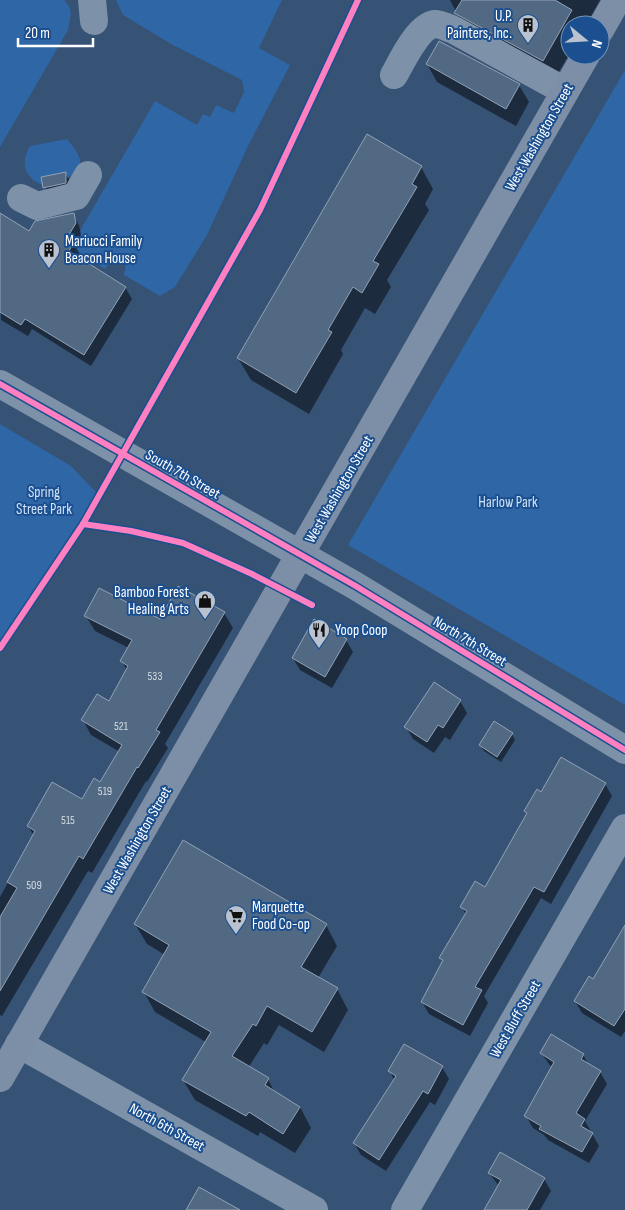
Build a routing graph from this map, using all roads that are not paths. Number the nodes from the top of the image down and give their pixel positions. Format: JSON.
{"nodes":[{"id":1,"x":617,"y":0,"type":"edge"},
{"id":2,"x":608,"y":15,"type":"edge"},
{"id":3,"x":580,"y":65,"type":"edge"},
{"id":4,"x":394,"y":75,"type":"dead end"},
{"id":5,"x":565,"y":91,"type":"junction"},
{"id":6,"x":88,"y":175,"type":"dead end"},
{"id":7,"x":21,"y":198,"type":"dead end"},
{"id":8,"x":0,"y":384,"type":"edge"},
{"id":9,"x":301,"y":555,"type":"junction"},
{"id":10,"x":625,"y":750,"type":"edge"},
{"id":11,"x":625,"y":828,"type":"edge"},
{"id":12,"x":19,"y":1044,"type":"junction"},
{"id":13,"x":0,"y":1078,"type":"edge"},
{"id":14,"x":314,"y":1210,"type":"edge"},
{"id":15,"x":405,"y":1210,"type":"edge"}],
"edges":[{"from":1,"to":2,"type":"main road"},
{"from":3,"to":5,"type":"main road","name":"West Washington Street"},
{"from":4,"to":5,"type":"street"},
{"from":5,"to":9,"type":"main road","name":"West Washington Street"},
{"from":6,"to":7,"type":"street"},
{"from":8,"to":9,"type":"street","name":"South 7th Street"},
{"from":9,"to":10,"type":"street","name":"North 7th Street"},
{"from":9,"to":12,"type":"main road","name":"West Washington Street"},
{"from":11,"to":15,"type":"street","name":"West Bluff Street"},
{"from":12,"to":13,"type":"main road","name":"West Washington Street"},
{"from":12,"to":14,"type":"street","name":"North 6th Street"}]}
